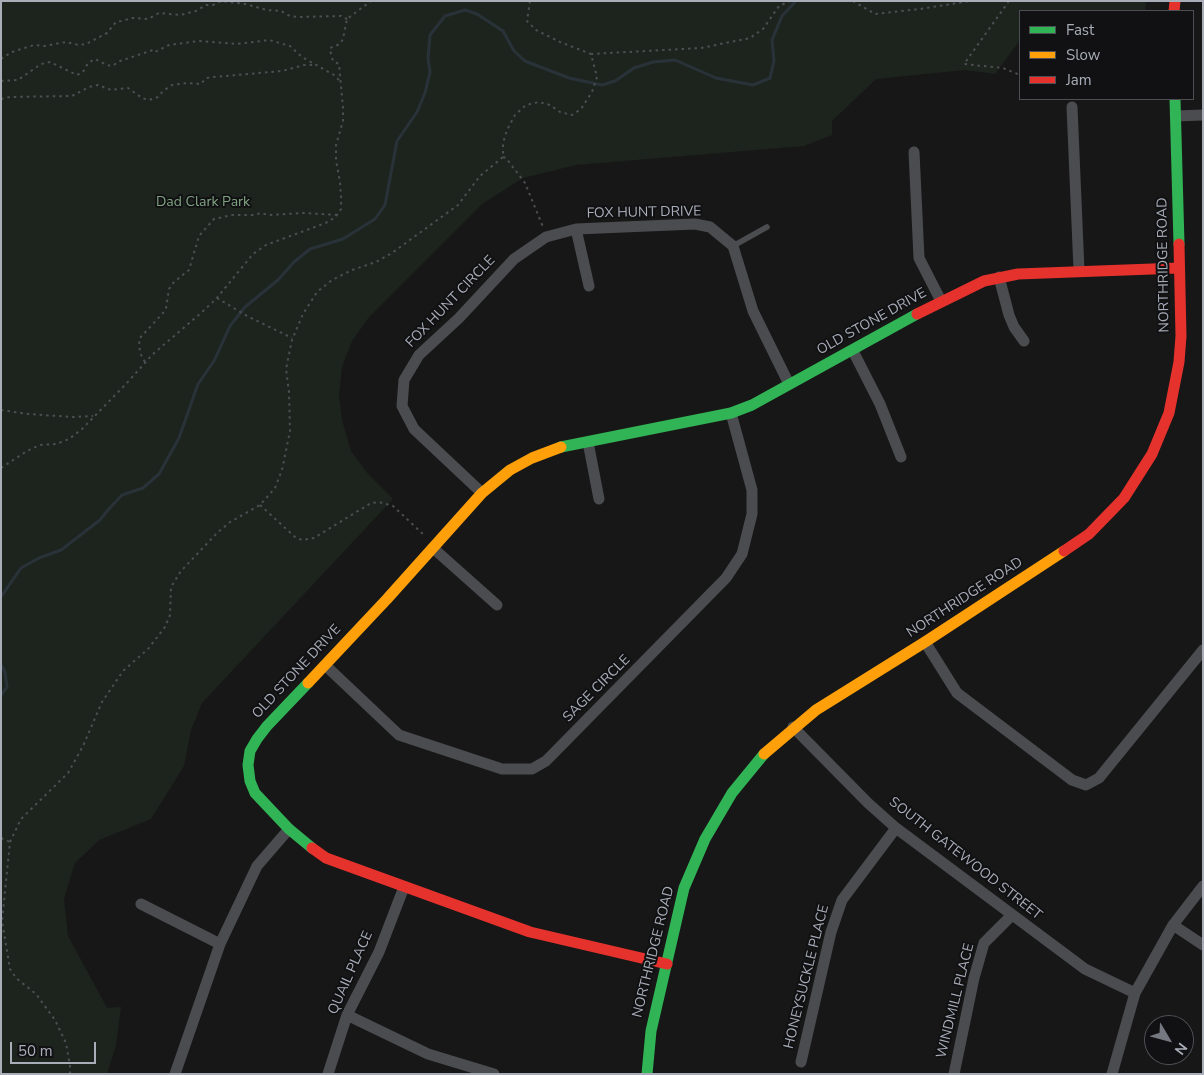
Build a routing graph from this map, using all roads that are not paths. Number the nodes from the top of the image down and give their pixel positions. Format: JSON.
{"nodes":[{"id":1,"x":1175,"y":100,"type":"edge"},
{"id":2,"x":1072,"y":107,"type":"dead end"},
{"id":3,"x":1203,"y":115,"type":"edge"},
{"id":4,"x":1176,"y":116,"type":"junction"},
{"id":5,"x":914,"y":152,"type":"dead end"},
{"id":6,"x":767,"y":227,"type":"dead end"},
{"id":7,"x":576,"y":230,"type":"junction"},
{"id":8,"x":733,"y":246,"type":"junction"},
{"id":9,"x":1179,"y":268,"type":"junction"},
{"id":10,"x":1079,"y":270,"type":"junction"},
{"id":11,"x":1000,"y":277,"type":"junction"},
{"id":12,"x":589,"y":286,"type":"dead end"},
{"id":13,"x":940,"y":301,"type":"junction"},
{"id":14,"x":1024,"y":340,"type":"dead end"},
{"id":15,"x":853,"y":350,"type":"junction"},
{"id":16,"x":790,"y":384,"type":"junction"},
{"id":17,"x":731,"y":413,"type":"junction"},
{"id":18,"x":588,"y":442,"type":"junction"},
{"id":19,"x":901,"y":457,"type":"dead end"},
{"id":20,"x":482,"y":493,"type":"junction"},
{"id":21,"x":599,"y":499,"type":"dead end"},
{"id":22,"x":435,"y":546,"type":"junction"},
{"id":23,"x":497,"y":605,"type":"dead end"},
{"id":24,"x":925,"y":642,"type":"junction"},
{"id":25,"x":1203,"y":650,"type":"edge"},
{"id":26,"x":325,"y":665,"type":"junction"},
{"id":27,"x":793,"y":728,"type":"junction"},
{"id":28,"x":896,"y":828,"type":"junction"},
{"id":29,"x":289,"y":829,"type":"junction"},
{"id":30,"x":404,"y":886,"type":"junction"},
{"id":31,"x":1203,"y":886,"type":"edge"},
{"id":32,"x":141,"y":904,"type":"dead end"},
{"id":33,"x":1012,"y":915,"type":"junction"},
{"id":34,"x":1173,"y":924,"type":"junction"},
{"id":35,"x":220,"y":944,"type":"junction"},
{"id":36,"x":1203,"y":945,"type":"edge"},
{"id":37,"x":667,"y":964,"type":"junction"},
{"id":38,"x":1135,"y":993,"type":"junction"},
{"id":39,"x":347,"y":1015,"type":"junction"},
{"id":40,"x":801,"y":1062,"type":"dead end"},
{"id":41,"x":175,"y":1074,"type":"edge"},
{"id":42,"x":328,"y":1074,"type":"edge"},
{"id":43,"x":494,"y":1074,"type":"edge"},
{"id":44,"x":647,"y":1074,"type":"edge"},
{"id":45,"x":954,"y":1074,"type":"edge"},
{"id":46,"x":1112,"y":1074,"type":"edge"}],
"edges":[{"from":1,"to":4,"type":"street","name":"NORTHRIDGE ROAD"},
{"from":2,"to":10,"type":"street"},
{"from":3,"to":4,"type":"street"},
{"from":4,"to":9,"type":"street","name":"NORTHRIDGE ROAD"},
{"from":5,"to":13,"type":"street"},
{"from":6,"to":8,"type":"lane"},
{"from":7,"to":8,"type":"street","name":"FOX HUNT DRIVE"},
{"from":7,"to":12,"type":"street","name":"FOX HUNT DRIVE"},
{"from":7,"to":20,"type":"street","name":"FOX HUNT CIRCLE"},
{"from":8,"to":16,"type":"street"},
{"from":9,"to":10,"type":"street","name":"OLD STONE DRIVE"},
{"from":9,"to":24,"type":"street","name":"NORTHRIDGE ROAD"},
{"from":10,"to":11,"type":"street","name":"OLD STONE DRIVE"},
{"from":11,"to":13,"type":"street","name":"OLD STONE DRIVE"},
{"from":11,"to":14,"type":"street"},
{"from":13,"to":15,"type":"street","name":"OLD STONE DRIVE"},
{"from":15,"to":16,"type":"street","name":"OLD STONE DRIVE"},
{"from":15,"to":19,"type":"street"},
{"from":16,"to":17,"type":"street","name":"OLD STONE DRIVE"},
{"from":17,"to":18,"type":"street","name":"OLD STONE DRIVE"},
{"from":17,"to":26,"type":"street","name":"SAGE CIRCLE"},
{"from":18,"to":20,"type":"street","name":"OLD STONE DRIVE"},
{"from":18,"to":21,"type":"street"},
{"from":20,"to":22,"type":"street","name":"OLD STONE DRIVE"},
{"from":22,"to":23,"type":"street"},
{"from":22,"to":26,"type":"street","name":"OLD STONE DRIVE"},
{"from":24,"to":25,"type":"street"},
{"from":24,"to":27,"type":"street","name":"NORTHRIDGE ROAD"},
{"from":26,"to":29,"type":"street","name":"OLD STONE DRIVE"},
{"from":27,"to":28,"type":"street","name":"SOUTH GATEWOOD STREET"},
{"from":27,"to":37,"type":"street","name":"NORTHRIDGE ROAD"},
{"from":28,"to":33,"type":"street","name":"SOUTH GATEWOOD STREET"},
{"from":28,"to":40,"type":"street","name":"HONEYSUCKLE PLACE"},
{"from":29,"to":30,"type":"street","name":"OLD STONE DRIVE"},
{"from":29,"to":35,"type":"street"},
{"from":30,"to":37,"type":"street","name":"OLD STONE DRIVE"},
{"from":30,"to":39,"type":"street","name":"QUAIL PLACE"},
{"from":31,"to":34,"type":"street"},
{"from":32,"to":35,"type":"street"},
{"from":33,"to":38,"type":"street","name":"SOUTH GATEWOOD STREET"},
{"from":33,"to":45,"type":"street","name":"WINDMILL PLACE"},
{"from":34,"to":36,"type":"street"},
{"from":34,"to":38,"type":"street"},
{"from":35,"to":41,"type":"street"},
{"from":37,"to":44,"type":"street","name":"NORTHRIDGE ROAD"},
{"from":38,"to":46,"type":"street"},
{"from":39,"to":42,"type":"street","name":"QUAIL PLACE"},
{"from":39,"to":43,"type":"street"}]}
